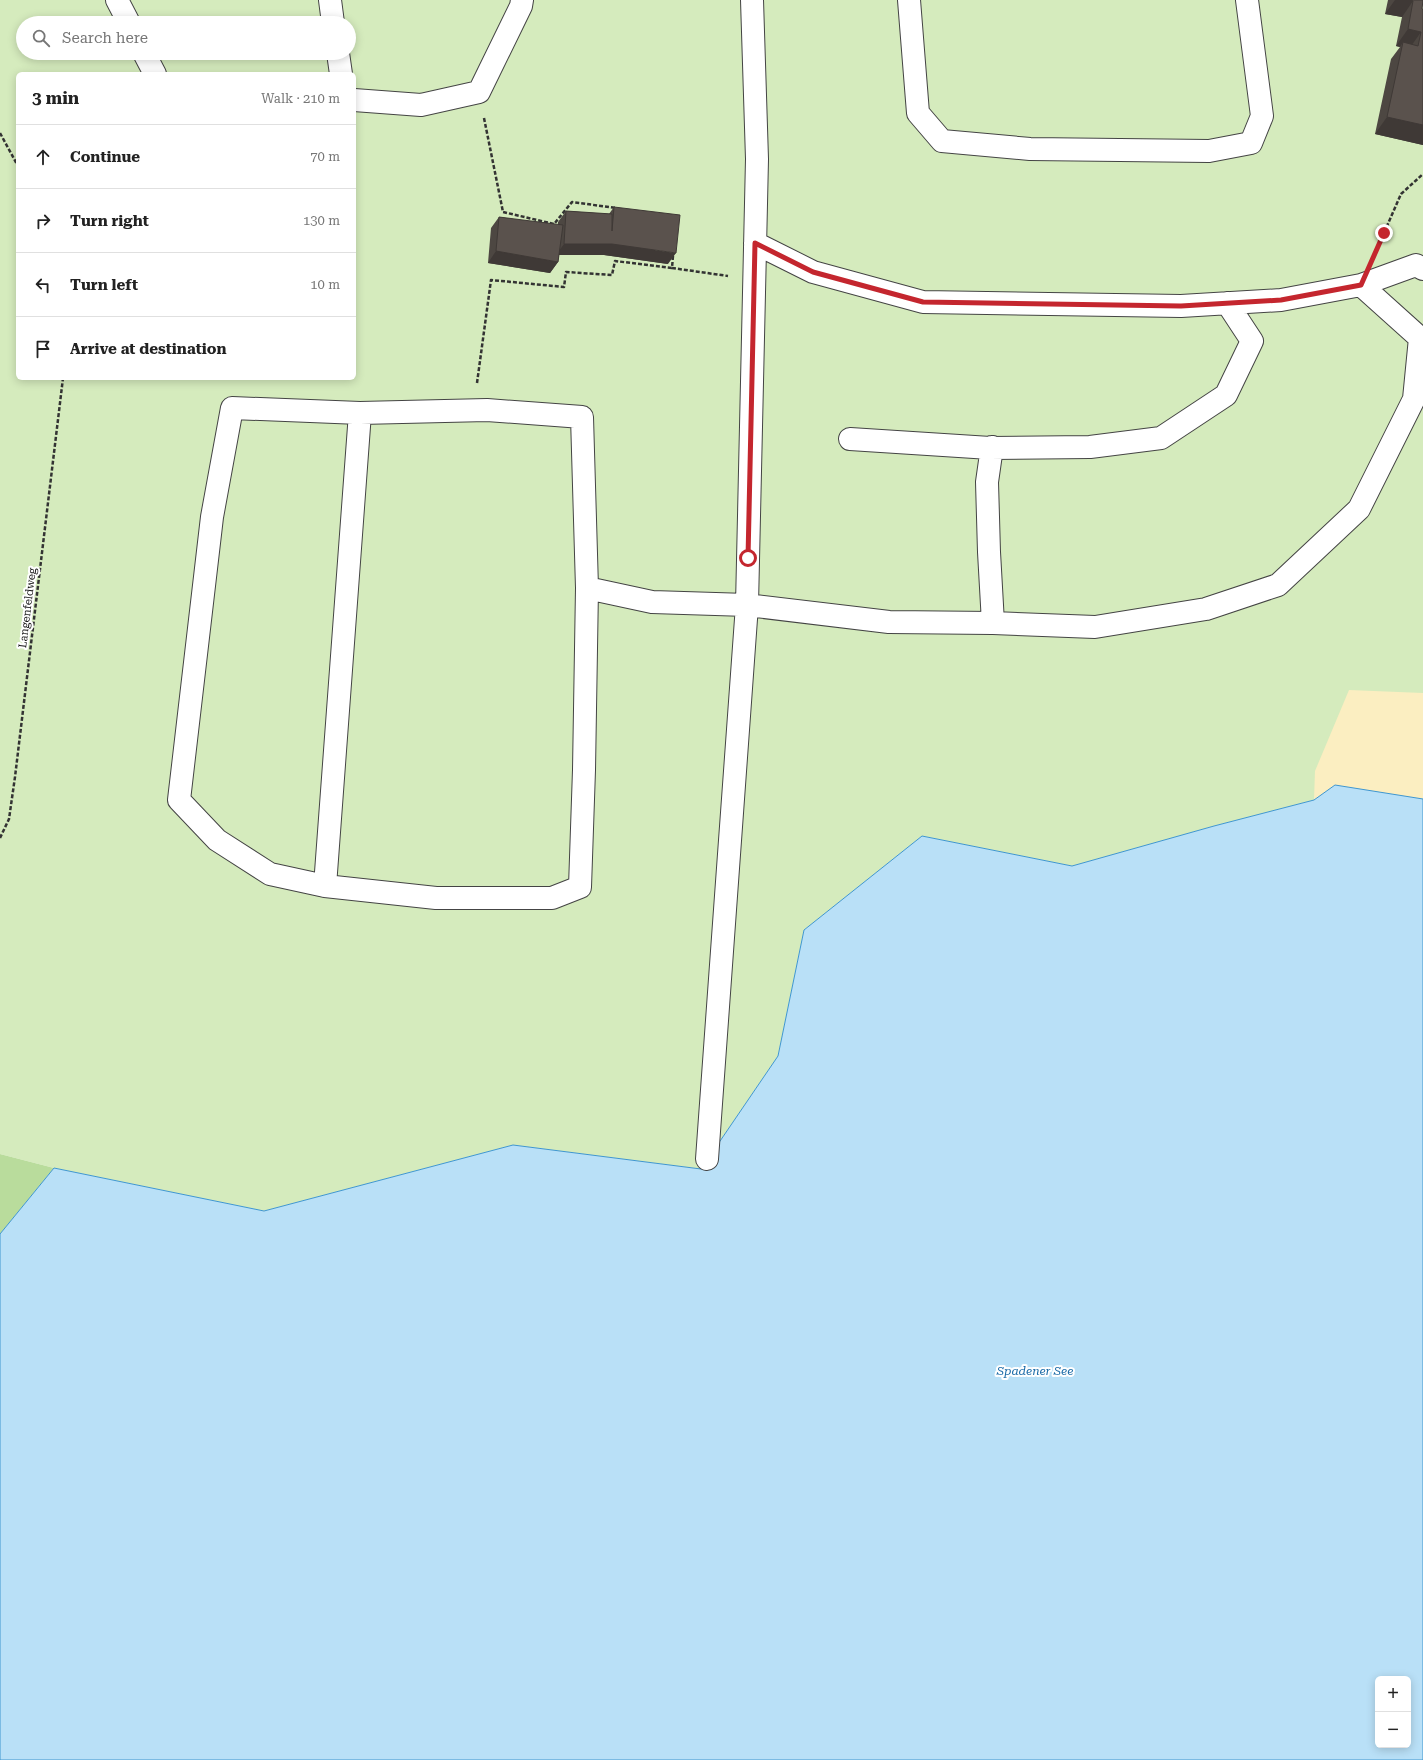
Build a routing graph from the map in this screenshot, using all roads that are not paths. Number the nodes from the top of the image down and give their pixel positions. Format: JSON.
{"nodes":[{"id":1,"x":117,"y":0,"type":"edge"},
{"id":2,"x":330,"y":0,"type":"edge"},
{"id":3,"x":522,"y":0,"type":"edge"},
{"id":4,"x":752,"y":0,"type":"edge"},
{"id":5,"x":909,"y":0,"type":"edge"},
{"id":6,"x":1247,"y":0,"type":"edge"},
{"id":7,"x":125,"y":16,"type":"edge"},
{"id":8,"x":332,"y":16,"type":"edge"},
{"id":9,"x":148,"y":60,"type":"edge"},
{"id":10,"x":339,"y":60,"type":"edge"},
{"id":11,"x":154,"y":72,"type":"edge"},
{"id":12,"x":341,"y":72,"type":"edge"},
{"id":13,"x":356,"y":100,"type":"edge"},
{"id":14,"x":755,"y":243,"type":"junction"},
{"id":15,"x":1423,"y":268,"type":"edge"},
{"id":16,"x":1361,"y":285,"type":"junction"},
{"id":17,"x":1227,"y":303,"type":"junction"},
{"id":18,"x":360,"y":413,"type":"junction"},
{"id":19,"x":850,"y":439,"type":"dead end"},
{"id":20,"x":992,"y":448,"type":"junction"},
{"id":21,"x":587,"y":588,"type":"junction"},
{"id":22,"x":747,"y":605,"type":"junction"},
{"id":23,"x":993,"y":623,"type":"junction"},
{"id":24,"x":325,"y":886,"type":"junction"},
{"id":25,"x":707,"y":1159,"type":"dead end"}],
"edges":[{"from":1,"to":7,"type":"lane"},
{"from":2,"to":8,"type":"lane"},
{"from":3,"to":13,"type":"lane"},
{"from":4,"to":14,"type":"lane"},
{"from":5,"to":6,"type":"lane"},
{"from":9,"to":11,"type":"lane"},
{"from":10,"to":12,"type":"lane"},
{"from":14,"to":17,"type":"lane"},
{"from":14,"to":22,"type":"lane"},
{"from":15,"to":16,"type":"lane"},
{"from":16,"to":17,"type":"lane"},
{"from":16,"to":23,"type":"lane"},
{"from":17,"to":20,"type":"lane"},
{"from":18,"to":21,"type":"lane"},
{"from":18,"to":24,"type":"lane"},
{"from":18,"to":24,"type":"lane"},
{"from":19,"to":20,"type":"lane"},
{"from":20,"to":23,"type":"lane"},
{"from":21,"to":22,"type":"lane"},
{"from":21,"to":24,"type":"lane"},
{"from":22,"to":23,"type":"lane"},
{"from":22,"to":25,"type":"lane"}]}
